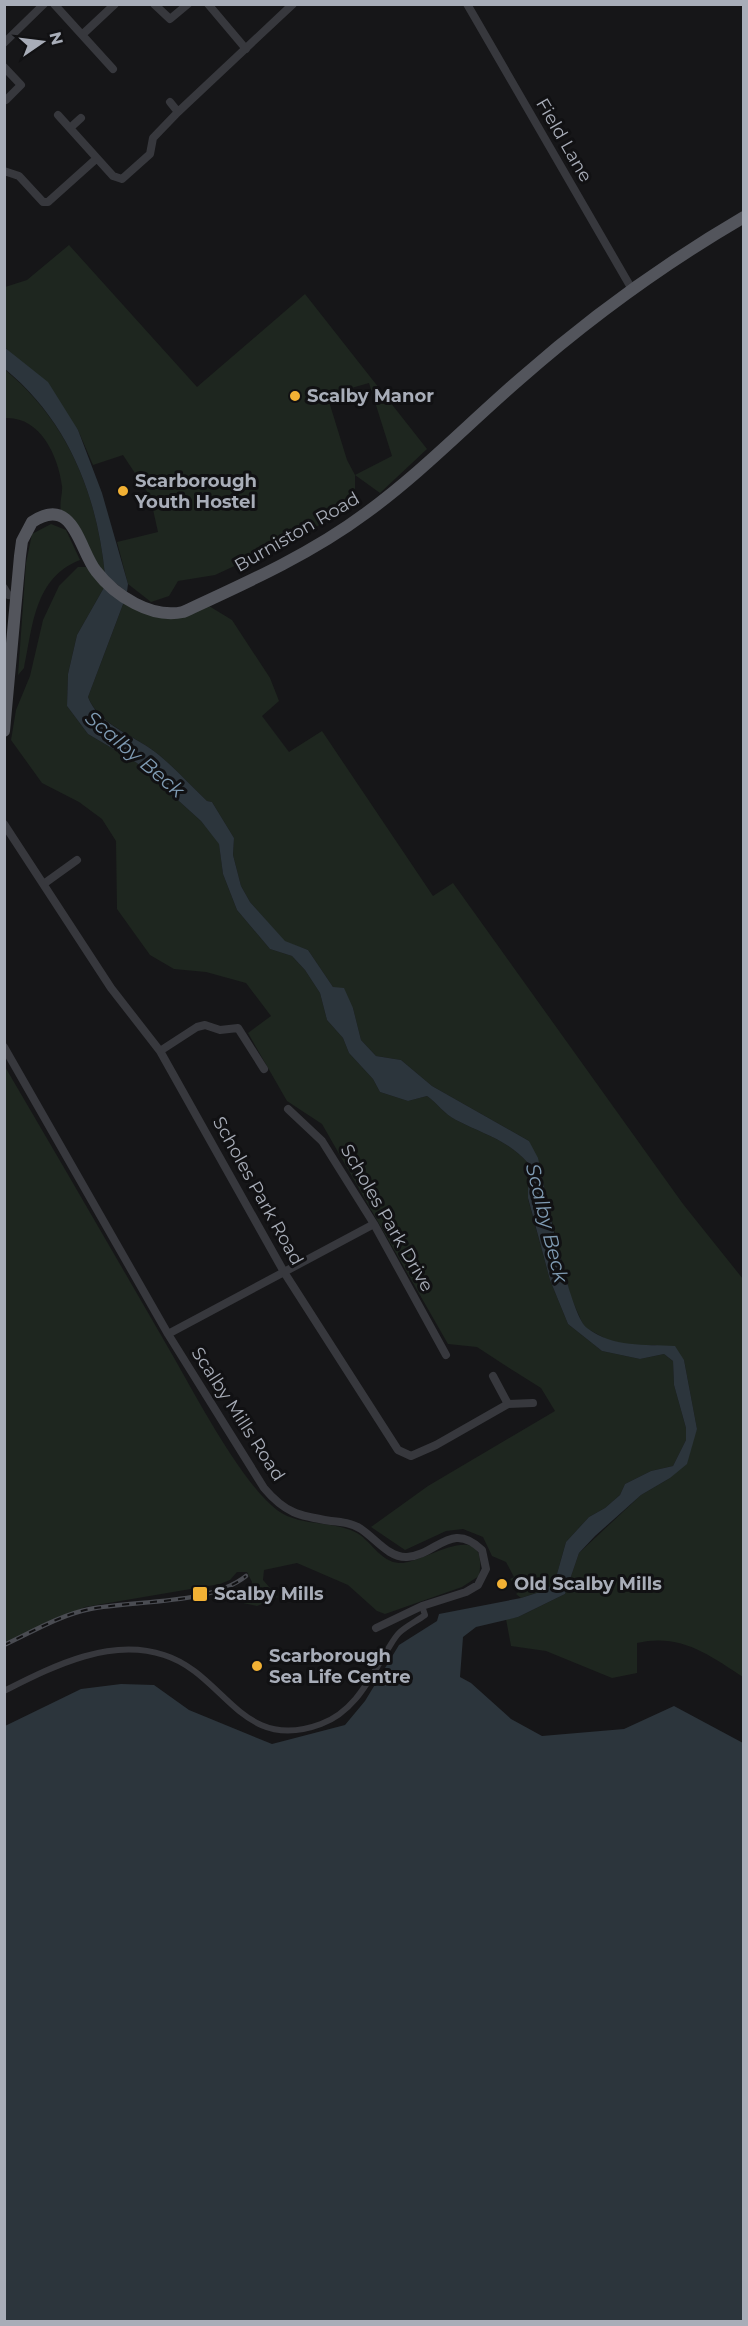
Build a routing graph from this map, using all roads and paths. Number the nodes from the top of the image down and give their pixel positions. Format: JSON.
{"nodes":[{"id":1,"x":44,"y":4,"type":"edge"},
{"id":2,"x":54,"y":4,"type":"edge"},
{"id":3,"x":114,"y":4,"type":"edge"},
{"id":4,"x":154,"y":4,"type":"edge"},
{"id":5,"x":188,"y":4,"type":"edge"},
{"id":6,"x":208,"y":4,"type":"edge"},
{"id":7,"x":293,"y":4,"type":"edge"},
{"id":8,"x":467,"y":4,"type":"edge"},
{"id":9,"x":82,"y":34,"type":"junction"},
{"id":10,"x":4,"y":43,"type":"edge"},
{"id":11,"x":246,"y":49,"type":"junction"},
{"id":12,"x":4,"y":67,"type":"edge"},
{"id":13,"x":113,"y":69,"type":"dead end"},
{"id":14,"x":6,"y":100,"type":"dead end"},
{"id":15,"x":170,"y":102,"type":"dead end"},
{"id":16,"x":178,"y":112,"type":"junction"},
{"id":17,"x":58,"y":115,"type":"dead end"},
{"id":18,"x":81,"y":118,"type":"dead end"},
{"id":19,"x":70,"y":128,"type":"junction"},
{"id":20,"x":96,"y":159,"type":"junction"},
{"id":21,"x":4,"y":171,"type":"edge"},
{"id":22,"x":744,"y":217,"type":"edge"},
{"id":23,"x":633,"y":291,"type":"junction"},
{"id":24,"x":4,"y":588,"type":"edge"},
{"id":25,"x":15,"y":596,"type":"junction"},
{"id":26,"x":4,"y":731,"type":"edge"},
{"id":27,"x":4,"y":824,"type":"edge"},
{"id":28,"x":77,"y":860,"type":"dead end"},
{"id":29,"x":45,"y":883,"type":"junction"},
{"id":30,"x":4,"y":1047,"type":"edge"},
{"id":31,"x":160,"y":1051,"type":"junction"},
{"id":32,"x":264,"y":1069,"type":"dead end"},
{"id":33,"x":288,"y":1108,"type":"dead end"},
{"id":34,"x":374,"y":1224,"type":"junction"},
{"id":35,"x":284,"y":1272,"type":"junction"},
{"id":36,"x":168,"y":1335,"type":"junction"},
{"id":37,"x":446,"y":1354,"type":"dead end"},
{"id":38,"x":493,"y":1376,"type":"dead end"},
{"id":39,"x":533,"y":1403,"type":"dead end"},
{"id":40,"x":508,"y":1404,"type":"junction"},
{"id":41,"x":422,"y":1606,"type":"junction"},
{"id":42,"x":376,"y":1628,"type":"dead end"},
{"id":43,"x":4,"y":1691,"type":"edge"}],
"edges":[{"from":1,"to":10,"type":"street"},
{"from":2,"to":9,"type":"street"},
{"from":3,"to":9,"type":"street"},
{"from":4,"to":5,"type":"street"},
{"from":6,"to":11,"type":"street"},
{"from":7,"to":11,"type":"street"},
{"from":8,"to":23,"type":"street","name":"Field Lane"},
{"from":9,"to":13,"type":"street"},
{"from":11,"to":16,"type":"street"},
{"from":12,"to":14,"type":"street"},
{"from":15,"to":16,"type":"street"},
{"from":16,"to":20,"type":"street"},
{"from":17,"to":19,"type":"street"},
{"from":18,"to":19,"type":"street"},
{"from":19,"to":20,"type":"street"},
{"from":20,"to":21,"type":"street"},
{"from":22,"to":23,"type":"main road","name":"Burniston Road"},
{"from":23,"to":25,"type":"main road","name":"Burniston Road"},
{"from":24,"to":25,"type":"street"},
{"from":25,"to":26,"type":"main road","name":"Burniston Road"},
{"from":27,"to":29,"type":"street","name":"Scholes Park Road"},
{"from":28,"to":29,"type":"street"},
{"from":29,"to":31,"type":"street","name":"Scholes Park Road"},
{"from":30,"to":36,"type":"street","name":"Scalby Mills Road"},
{"from":31,"to":32,"type":"street"},
{"from":31,"to":35,"type":"street","name":"Scholes Park Road"},
{"from":33,"to":34,"type":"street","name":"Scholes Park Drive"},
{"from":34,"to":35,"type":"street"},
{"from":34,"to":37,"type":"street","name":"Scholes Park Drive"},
{"from":35,"to":36,"type":"street"},
{"from":35,"to":40,"type":"street","name":"Scholes Park Road"},
{"from":36,"to":41,"type":"street","name":"Scalby Mills Road"},
{"from":38,"to":40,"type":"street"},
{"from":39,"to":40,"type":"street","name":"Scholes Park Road"},
{"from":41,"to":42,"type":"street","name":"Scalby Mills Road"},
{"from":41,"to":43,"type":"street"}]}
